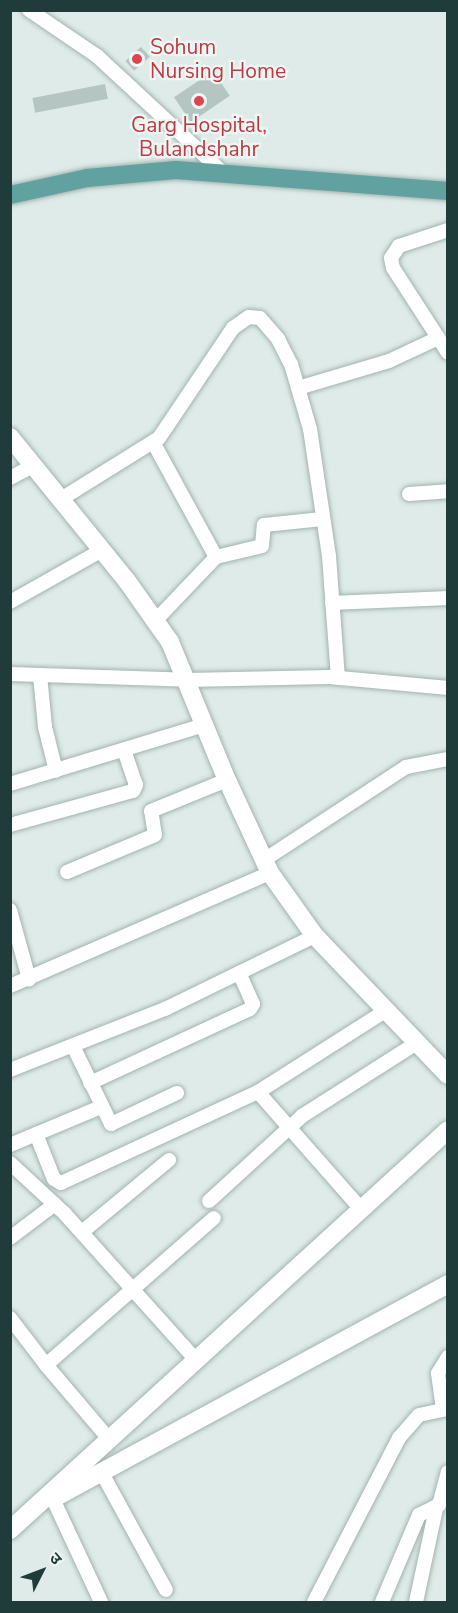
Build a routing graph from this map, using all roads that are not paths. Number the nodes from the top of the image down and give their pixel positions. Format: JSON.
{"nodes":[{"id":1,"x":29,"y":10,"type":"edge"},
{"id":2,"x":216,"y":165,"type":"junction"},
{"id":3,"x":447,"y":179,"type":"edge"},
{"id":4,"x":10,"y":184,"type":"edge"},
{"id":5,"x":447,"y":190,"type":"edge"},
{"id":6,"x":10,"y":195,"type":"edge"},
{"id":7,"x":447,"y":230,"type":"edge"},
{"id":8,"x":438,"y":338,"type":"junction"},
{"id":9,"x":447,"y":353,"type":"edge"},
{"id":10,"x":298,"y":388,"type":"junction"},
{"id":11,"x":10,"y":437,"type":"edge"},
{"id":12,"x":153,"y":442,"type":"junction"},
{"id":13,"x":33,"y":466,"type":"junction"},
{"id":14,"x":10,"y":478,"type":"edge"},
{"id":15,"x":447,"y":491,"type":"edge"},
{"id":16,"x":409,"y":494,"type":"dead end"},
{"id":17,"x":61,"y":499,"type":"junction"},
{"id":18,"x":323,"y":519,"type":"junction"},
{"id":19,"x":102,"y":550,"type":"junction"},
{"id":20,"x":216,"y":557,"type":"junction"},
{"id":21,"x":447,"y":598,"type":"edge"},
{"id":22,"x":10,"y":602,"type":"edge"},
{"id":23,"x":332,"y":603,"type":"junction"},
{"id":24,"x":156,"y":620,"type":"junction"},
{"id":25,"x":10,"y":675,"type":"edge"},
{"id":26,"x":40,"y":675,"type":"junction"},
{"id":27,"x":338,"y":678,"type":"junction"},
{"id":28,"x":187,"y":680,"type":"junction"},
{"id":29,"x":447,"y":688,"type":"edge"},
{"id":30,"x":204,"y":725,"type":"junction"},
{"id":31,"x":124,"y":750,"type":"junction"},
{"id":32,"x":447,"y":759,"type":"edge"},
{"id":33,"x":56,"y":771,"type":"junction"},
{"id":34,"x":227,"y":780,"type":"junction"},
{"id":35,"x":10,"y":784,"type":"edge"},
{"id":36,"x":10,"y":825,"type":"edge"},
{"id":37,"x":267,"y":866,"type":"junction"},
{"id":38,"x":67,"y":872,"type":"dead end"},
{"id":39,"x":10,"y":910,"type":"edge"},
{"id":40,"x":315,"y":936,"type":"junction"},
{"id":41,"x":239,"y":973,"type":"junction"},
{"id":42,"x":29,"y":979,"type":"junction"},
{"id":43,"x":10,"y":986,"type":"edge"},
{"id":44,"x":385,"y":1011,"type":"junction"},
{"id":45,"x":415,"y":1044,"type":"junction"},
{"id":46,"x":73,"y":1046,"type":"junction"},
{"id":47,"x":10,"y":1070,"type":"edge"},
{"id":48,"x":447,"y":1075,"type":"edge"},
{"id":49,"x":90,"y":1083,"type":"junction"},
{"id":50,"x":258,"y":1092,"type":"junction"},
{"id":51,"x":177,"y":1093,"type":"dead end"},
{"id":52,"x":101,"y":1107,"type":"junction"},
{"id":53,"x":289,"y":1126,"type":"junction"},
{"id":54,"x":447,"y":1130,"type":"edge"},
{"id":55,"x":36,"y":1134,"type":"junction"},
{"id":56,"x":10,"y":1145,"type":"edge"},
{"id":57,"x":169,"y":1160,"type":"dead end"},
{"id":58,"x":10,"y":1163,"type":"edge"},
{"id":59,"x":209,"y":1201,"type":"dead end"},
{"id":60,"x":55,"y":1204,"type":"junction"},
{"id":61,"x":360,"y":1209,"type":"junction"},
{"id":62,"x":214,"y":1218,"type":"dead end"},
{"id":63,"x":82,"y":1232,"type":"junction"},
{"id":64,"x":10,"y":1238,"type":"edge"},
{"id":65,"x":447,"y":1284,"type":"edge"},
{"id":66,"x":131,"y":1290,"type":"junction"},
{"id":67,"x":10,"y":1318,"type":"edge"},
{"id":68,"x":447,"y":1357,"type":"edge"},
{"id":69,"x":194,"y":1358,"type":"junction"},
{"id":70,"x":46,"y":1365,"type":"junction"},
{"id":71,"x":445,"y":1409,"type":"edge"},
{"id":72,"x":109,"y":1439,"type":"junction"},
{"id":73,"x":447,"y":1472,"type":"edge"},
{"id":74,"x":103,"y":1475,"type":"junction"},
{"id":75,"x":53,"y":1499,"type":"junction"},
{"id":76,"x":34,"y":1509,"type":"junction"},
{"id":77,"x":436,"y":1509,"type":"junction"},
{"id":78,"x":10,"y":1530,"type":"edge"},
{"id":79,"x":166,"y":1590,"type":"dead end"},
{"id":80,"x":101,"y":1602,"type":"edge"},
{"id":81,"x":314,"y":1602,"type":"edge"},
{"id":82,"x":382,"y":1602,"type":"edge"},
{"id":83,"x":416,"y":1602,"type":"edge"}],
"edges":[{"from":1,"to":2,"type":"street"},
{"from":2,"to":3,"type":"main road"},
{"from":2,"to":4,"type":"main road"},
{"from":2,"to":5,"type":"main road"},
{"from":2,"to":6,"type":"main road"},
{"from":7,"to":8,"type":"street"},
{"from":8,"to":9,"type":"street"},
{"from":8,"to":10,"type":"street"},
{"from":10,"to":12,"type":"street"},
{"from":10,"to":18,"type":"street"},
{"from":11,"to":13,"type":"street"},
{"from":12,"to":17,"type":"street"},
{"from":12,"to":20,"type":"street"},
{"from":13,"to":14,"type":"street"},
{"from":13,"to":17,"type":"street"},
{"from":15,"to":16,"type":"street"},
{"from":17,"to":19,"type":"street"},
{"from":18,"to":20,"type":"street"},
{"from":18,"to":23,"type":"street"},
{"from":19,"to":22,"type":"street"},
{"from":19,"to":24,"type":"street"},
{"from":20,"to":24,"type":"street"},
{"from":21,"to":23,"type":"street"},
{"from":23,"to":27,"type":"street"},
{"from":24,"to":28,"type":"street"},
{"from":25,"to":26,"type":"street"},
{"from":26,"to":28,"type":"street"},
{"from":26,"to":33,"type":"street"},
{"from":27,"to":28,"type":"street"},
{"from":27,"to":29,"type":"street"},
{"from":28,"to":30,"type":"street"},
{"from":30,"to":31,"type":"street"},
{"from":30,"to":34,"type":"street"},
{"from":31,"to":33,"type":"street"},
{"from":31,"to":36,"type":"street"},
{"from":32,"to":37,"type":"street"},
{"from":33,"to":35,"type":"street"},
{"from":34,"to":37,"type":"street"},
{"from":34,"to":38,"type":"street"},
{"from":37,"to":40,"type":"street"},
{"from":37,"to":42,"type":"street"},
{"from":39,"to":42,"type":"street"},
{"from":40,"to":41,"type":"street"},
{"from":40,"to":44,"type":"street"},
{"from":41,"to":46,"type":"street"},
{"from":41,"to":49,"type":"street"},
{"from":42,"to":43,"type":"street"},
{"from":44,"to":45,"type":"street"},
{"from":44,"to":50,"type":"street"},
{"from":45,"to":48,"type":"street"},
{"from":45,"to":53,"type":"street"},
{"from":46,"to":47,"type":"street"},
{"from":46,"to":49,"type":"street"},
{"from":49,"to":52,"type":"street"},
{"from":50,"to":53,"type":"street"},
{"from":50,"to":55,"type":"street"},
{"from":51,"to":52,"type":"street"},
{"from":52,"to":55,"type":"street"},
{"from":53,"to":59,"type":"street"},
{"from":53,"to":61,"type":"street"},
{"from":54,"to":61,"type":"street"},
{"from":55,"to":56,"type":"street"},
{"from":57,"to":63,"type":"street"},
{"from":58,"to":60,"type":"street"},
{"from":60,"to":63,"type":"street"},
{"from":60,"to":64,"type":"street"},
{"from":61,"to":69,"type":"street"},
{"from":62,"to":66,"type":"street"},
{"from":63,"to":66,"type":"street"},
{"from":65,"to":74,"type":"street"},
{"from":66,"to":69,"type":"street"},
{"from":66,"to":70,"type":"street"},
{"from":67,"to":70,"type":"street"},
{"from":68,"to":71,"type":"street"},
{"from":69,"to":72,"type":"street"},
{"from":70,"to":72,"type":"street"},
{"from":71,"to":81,"type":"street"},
{"from":72,"to":76,"type":"street"},
{"from":73,"to":77,"type":"street"},
{"from":74,"to":75,"type":"street"},
{"from":74,"to":79,"type":"street"},
{"from":75,"to":76,"type":"street"},
{"from":75,"to":80,"type":"street"},
{"from":76,"to":78,"type":"street"},
{"from":77,"to":82,"type":"street"},
{"from":77,"to":83,"type":"street"}]}
